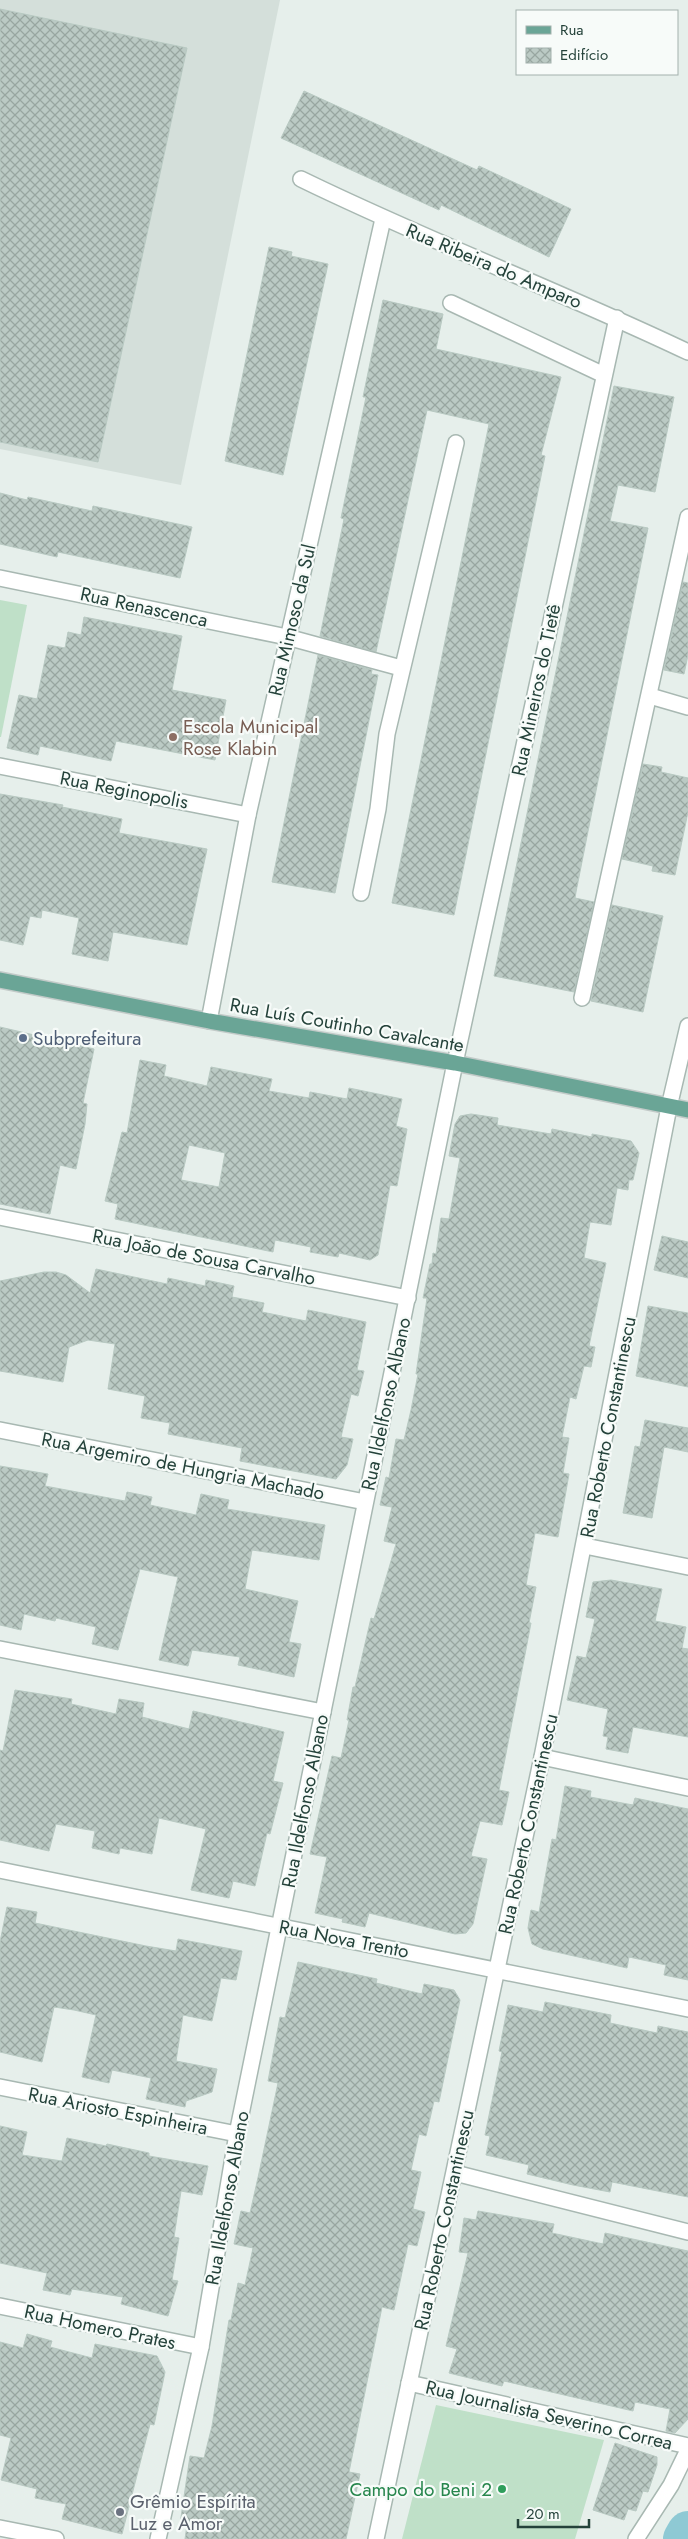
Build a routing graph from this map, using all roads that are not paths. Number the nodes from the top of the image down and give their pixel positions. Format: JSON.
{"nodes":[{"id":1,"x":301,"y":179,"type":"dead end"},
{"id":2,"x":384,"y":220,"type":"junction"},
{"id":3,"x":451,"y":303,"type":"dead end"},
{"id":4,"x":617,"y":318,"type":"junction"},
{"id":5,"x":688,"y":352,"type":"edge"},
{"id":6,"x":604,"y":374,"type":"junction"},
{"id":7,"x":456,"y":443,"type":"dead end"},
{"id":8,"x":688,"y":517,"type":"edge"},
{"id":9,"x":0,"y":578,"type":"edge"},
{"id":10,"x":288,"y":637,"type":"junction"},
{"id":11,"x":401,"y":668,"type":"junction"},
{"id":12,"x":650,"y":696,"type":"junction"},
{"id":13,"x":688,"y":707,"type":"edge"},
{"id":14,"x":0,"y":766,"type":"edge"},
{"id":15,"x":248,"y":815,"type":"junction"},
{"id":16,"x":361,"y":893,"type":"dead end"},
{"id":17,"x":0,"y":980,"type":"edge"},
{"id":18,"x":582,"y":998,"type":"dead end"},
{"id":19,"x":209,"y":1022,"type":"junction"},
{"id":20,"x":688,"y":1026,"type":"edge"},
{"id":21,"x":455,"y":1063,"type":"junction"},
{"id":22,"x":670,"y":1107,"type":"junction"},
{"id":23,"x":688,"y":1110,"type":"edge"},
{"id":24,"x":0,"y":1217,"type":"edge"},
{"id":25,"x":408,"y":1298,"type":"junction"},
{"id":26,"x":0,"y":1430,"type":"edge"},
{"id":27,"x":365,"y":1502,"type":"junction"},
{"id":28,"x":585,"y":1546,"type":"junction"},
{"id":29,"x":688,"y":1567,"type":"edge"},
{"id":30,"x":0,"y":1649,"type":"edge"},
{"id":31,"x":323,"y":1712,"type":"junction"},
{"id":32,"x":542,"y":1757,"type":"junction"},
{"id":33,"x":688,"y":1788,"type":"edge"},
{"id":34,"x":0,"y":1870,"type":"edge"},
{"id":35,"x":279,"y":1926,"type":"junction"},
{"id":36,"x":498,"y":1970,"type":"junction"},
{"id":37,"x":688,"y":2009,"type":"edge"},
{"id":38,"x":0,"y":2088,"type":"edge"},
{"id":39,"x":237,"y":2134,"type":"junction"},
{"id":40,"x":455,"y":2173,"type":"junction"},
{"id":41,"x":688,"y":2232,"type":"edge"},
{"id":42,"x":0,"y":2306,"type":"edge"},
{"id":43,"x":201,"y":2347,"type":"junction"},
{"id":44,"x":409,"y":2383,"type":"junction"},
{"id":45,"x":688,"y":2446,"type":"edge"},
{"id":46,"x":688,"y":2450,"type":"edge"},
{"id":47,"x":0,"y":2528,"type":"edge"},
{"id":48,"x":56,"y":2539,"type":"edge"},
{"id":49,"x":158,"y":2539,"type":"edge"},
{"id":50,"x":376,"y":2539,"type":"edge"},
{"id":51,"x":636,"y":2539,"type":"edge"}],
"edges":[{"from":1,"to":2,"type":"street","name":"Rua Ribeira do Amparo"},
{"from":2,"to":4,"type":"street","name":"Rua Ribeira do Amparo"},
{"from":2,"to":10,"type":"street","name":"Rua Mimoso da Sul"},
{"from":3,"to":6,"type":"street"},
{"from":4,"to":5,"type":"street","name":"Rua Ribeira do Amparo"},
{"from":4,"to":6,"type":"street","name":"Rua Mineiros do Tietê"},
{"from":6,"to":21,"type":"street","name":"Rua Mineiros do Tietê"},
{"from":7,"to":11,"type":"street"},
{"from":8,"to":12,"type":"street"},
{"from":9,"to":10,"type":"street","name":"Rua Renascenca"},
{"from":10,"to":11,"type":"street","name":"Rua Renascenca"},
{"from":10,"to":15,"type":"street","name":"Rua Mimoso da Sul"},
{"from":11,"to":16,"type":"street"},
{"from":12,"to":13,"type":"street"},
{"from":12,"to":18,"type":"street"},
{"from":14,"to":15,"type":"street","name":"Rua Reginopolis"},
{"from":15,"to":19,"type":"street","name":"Rua Mimoso da Sul"},
{"from":17,"to":19,"type":"main road","name":"Rua Luís Coutinho Cavalcante"},
{"from":19,"to":21,"type":"main road","name":"Rua Luís Coutinho Cavalcante"},
{"from":20,"to":22,"type":"street","name":"Rua Roberto Constantinescu"},
{"from":21,"to":22,"type":"main road","name":"Rua Luís Coutinho Cavalcante"},
{"from":21,"to":25,"type":"street","name":"Rua Ildelfonso Albano"},
{"from":22,"to":23,"type":"main road","name":"Rua Luís Coutinho Cavalcante"},
{"from":22,"to":28,"type":"street","name":"Rua Roberto Constantinescu"},
{"from":24,"to":25,"type":"street","name":"Rua João de Sousa Carvalho"},
{"from":25,"to":27,"type":"street","name":"Rua Ildelfonso Albano"},
{"from":26,"to":27,"type":"street","name":"Rua Argemiro de Hungria Machado"},
{"from":27,"to":31,"type":"street","name":"Rua Ildelfonso Albano"},
{"from":28,"to":29,"type":"street"},
{"from":28,"to":32,"type":"street","name":"Rua Roberto Constantinescu"},
{"from":30,"to":31,"type":"street"},
{"from":31,"to":35,"type":"street","name":"Rua Ildelfonso Albano"},
{"from":32,"to":33,"type":"street"},
{"from":32,"to":36,"type":"street","name":"Rua Roberto Constantinescu"},
{"from":34,"to":35,"type":"street","name":"Rua Nova Trento"},
{"from":35,"to":36,"type":"street","name":"Rua Nova Trento"},
{"from":35,"to":39,"type":"street","name":"Rua Ildelfonso Albano"},
{"from":36,"to":37,"type":"street","name":"Rua Nova Trento"},
{"from":36,"to":40,"type":"street","name":"Rua Roberto Constantinescu"},
{"from":38,"to":39,"type":"street","name":"Rua Ariosto Espinheira"},
{"from":39,"to":43,"type":"street","name":"Rua Ildelfonso Albano"},
{"from":40,"to":41,"type":"street"},
{"from":40,"to":44,"type":"street","name":"Rua Roberto Constantinescu"},
{"from":42,"to":43,"type":"street","name":"Rua Homero Prates"},
{"from":43,"to":49,"type":"street","name":"Rua Ildelfonso Albano"},
{"from":44,"to":45,"type":"street","name":"Rua Journalista Severino Correa"},
{"from":44,"to":50,"type":"street","name":"Rua Roberto Constantinescu"},
{"from":46,"to":51,"type":"street"},
{"from":47,"to":48,"type":"street"}]}
